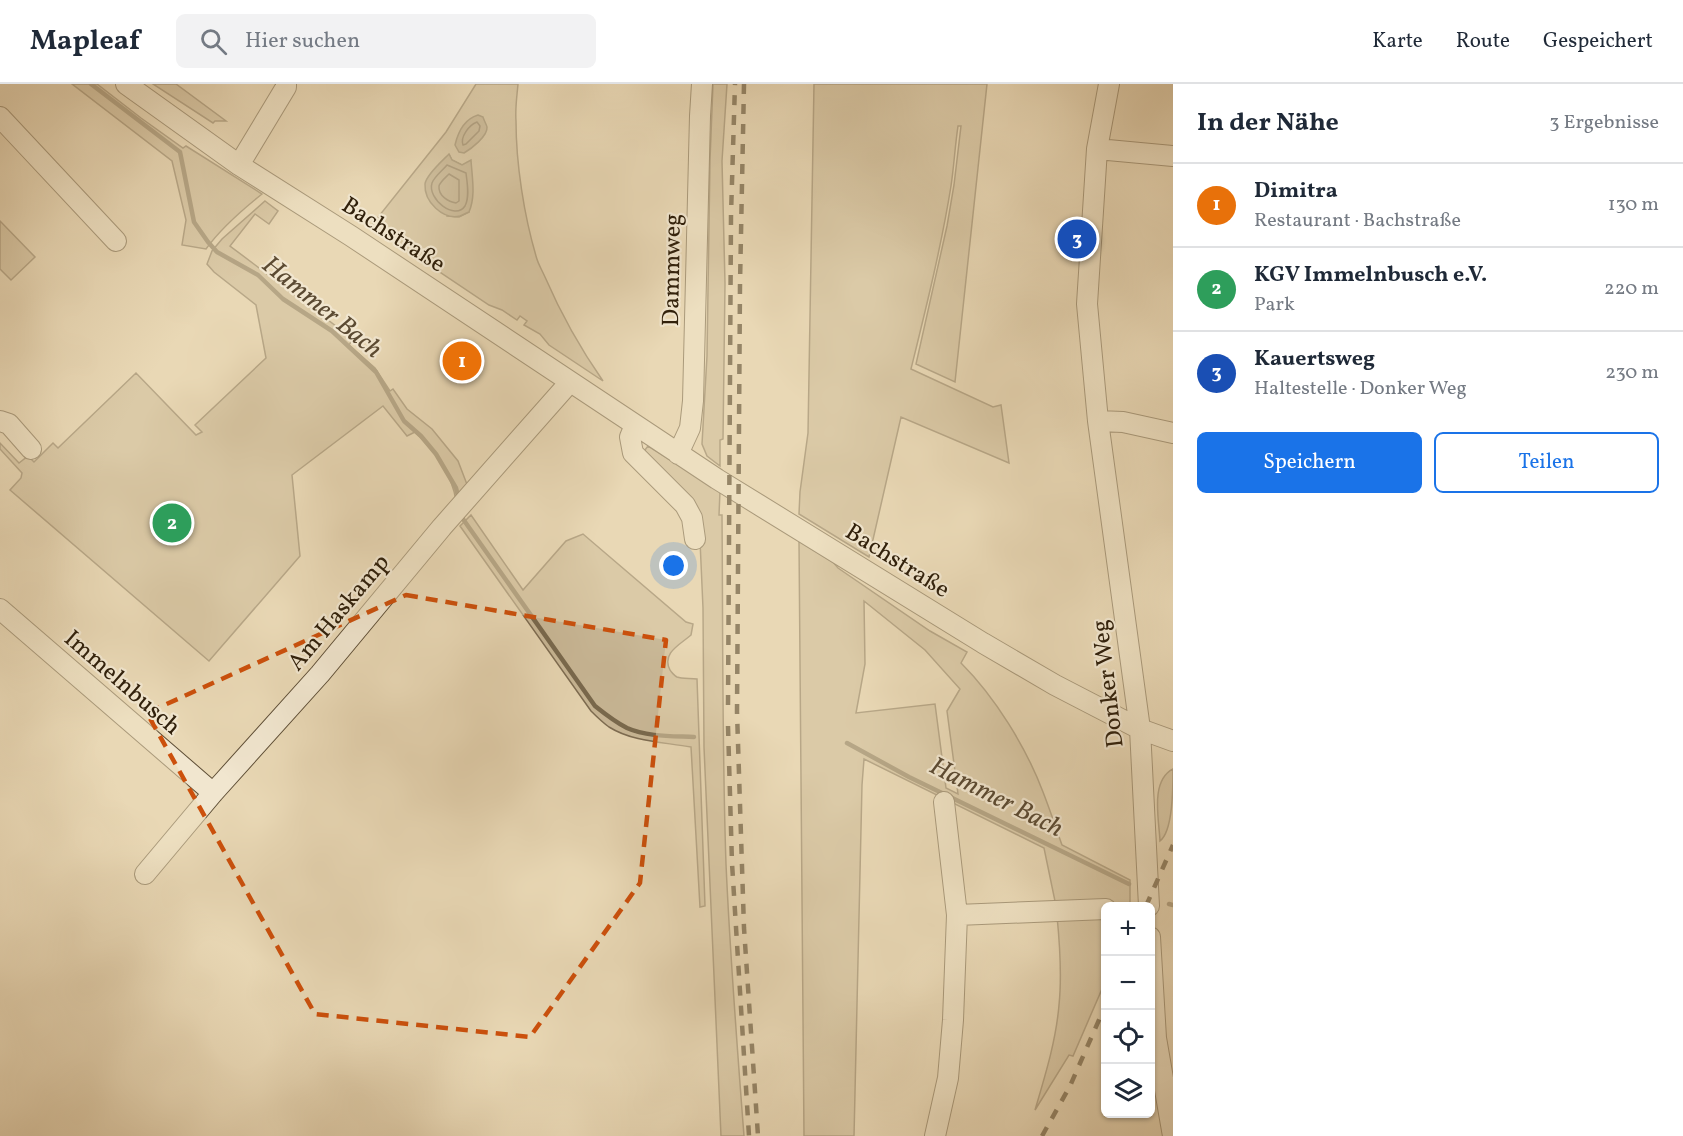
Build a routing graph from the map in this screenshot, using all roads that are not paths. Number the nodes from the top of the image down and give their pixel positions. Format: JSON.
{"nodes":[{"id":1,"x":126,"y":84,"type":"edge"},
{"id":2,"x":286,"y":84,"type":"edge"},
{"id":3,"x":702,"y":84,"type":"edge"},
{"id":4,"x":1108,"y":84,"type":"edge"},
{"id":5,"x":0,"y":117,"type":"edge"},
{"id":6,"x":1097,"y":149,"type":"junction"},
{"id":7,"x":1173,"y":156,"type":"edge"},
{"id":8,"x":239,"y":165,"type":"junction"},
{"id":9,"x":116,"y":241,"type":"dead end"},
{"id":10,"x":570,"y":382,"type":"junction"},
{"id":11,"x":0,"y":421,"type":"edge"},
{"id":12,"x":1098,"y":421,"type":"junction"},
{"id":13,"x":635,"y":425,"type":"junction"},
{"id":14,"x":1173,"y":433,"type":"edge"},
{"id":15,"x":31,"y":449,"type":"dead end"},
{"id":16,"x":678,"y":454,"type":"junction"},
{"id":17,"x":695,"y":539,"type":"dead end"},
{"id":18,"x":0,"y":609,"type":"edge"},
{"id":19,"x":1140,"y":729,"type":"junction"},
{"id":20,"x":1173,"y":741,"type":"edge"},
{"id":21,"x":213,"y":793,"type":"junction"},
{"id":22,"x":944,"y":802,"type":"dead end"},
{"id":23,"x":145,"y":874,"type":"dead end"},
{"id":24,"x":1144,"y":902,"type":"edge"},
{"id":25,"x":1101,"y":909,"type":"edge"},
{"id":26,"x":957,"y":915,"type":"junction"},
{"id":27,"x":1153,"y":956,"type":"edge"},
{"id":28,"x":1164,"y":1039,"type":"edge"},
{"id":29,"x":934,"y":1136,"type":"edge"},
{"id":30,"x":1173,"y":1136,"type":"edge"}],
"edges":[{"from":1,"to":8,"type":"street","name":"Bachstraße"},
{"from":2,"to":8,"type":"street"},
{"from":3,"to":16,"type":"street","name":"Dammweg"},
{"from":4,"to":6,"type":"street","name":"Donker Weg"},
{"from":5,"to":9,"type":"street"},
{"from":6,"to":7,"type":"street"},
{"from":6,"to":12,"type":"street","name":"Donker Weg"},
{"from":8,"to":10,"type":"street","name":"Bachstraße"},
{"from":10,"to":13,"type":"street","name":"Bachstraße"},
{"from":10,"to":21,"type":"street","name":"Am Haskamp"},
{"from":11,"to":15,"type":"street"},
{"from":12,"to":14,"type":"street"},
{"from":12,"to":19,"type":"street","name":"Donker Weg"},
{"from":13,"to":16,"type":"street","name":"Bachstraße"},
{"from":13,"to":17,"type":"street"},
{"from":16,"to":19,"type":"street","name":"Bachstraße"},
{"from":18,"to":21,"type":"street","name":"Immelnbusch"},
{"from":19,"to":20,"type":"street","name":"Bachstraße"},
{"from":19,"to":24,"type":"street","name":"Donker Weg"},
{"from":21,"to":23,"type":"street","name":"Am Haskamp"},
{"from":22,"to":26,"type":"street"},
{"from":25,"to":26,"type":"street"},
{"from":26,"to":29,"type":"street"},
{"from":27,"to":28,"type":"street"},
{"from":28,"to":30,"type":"street"}]}
